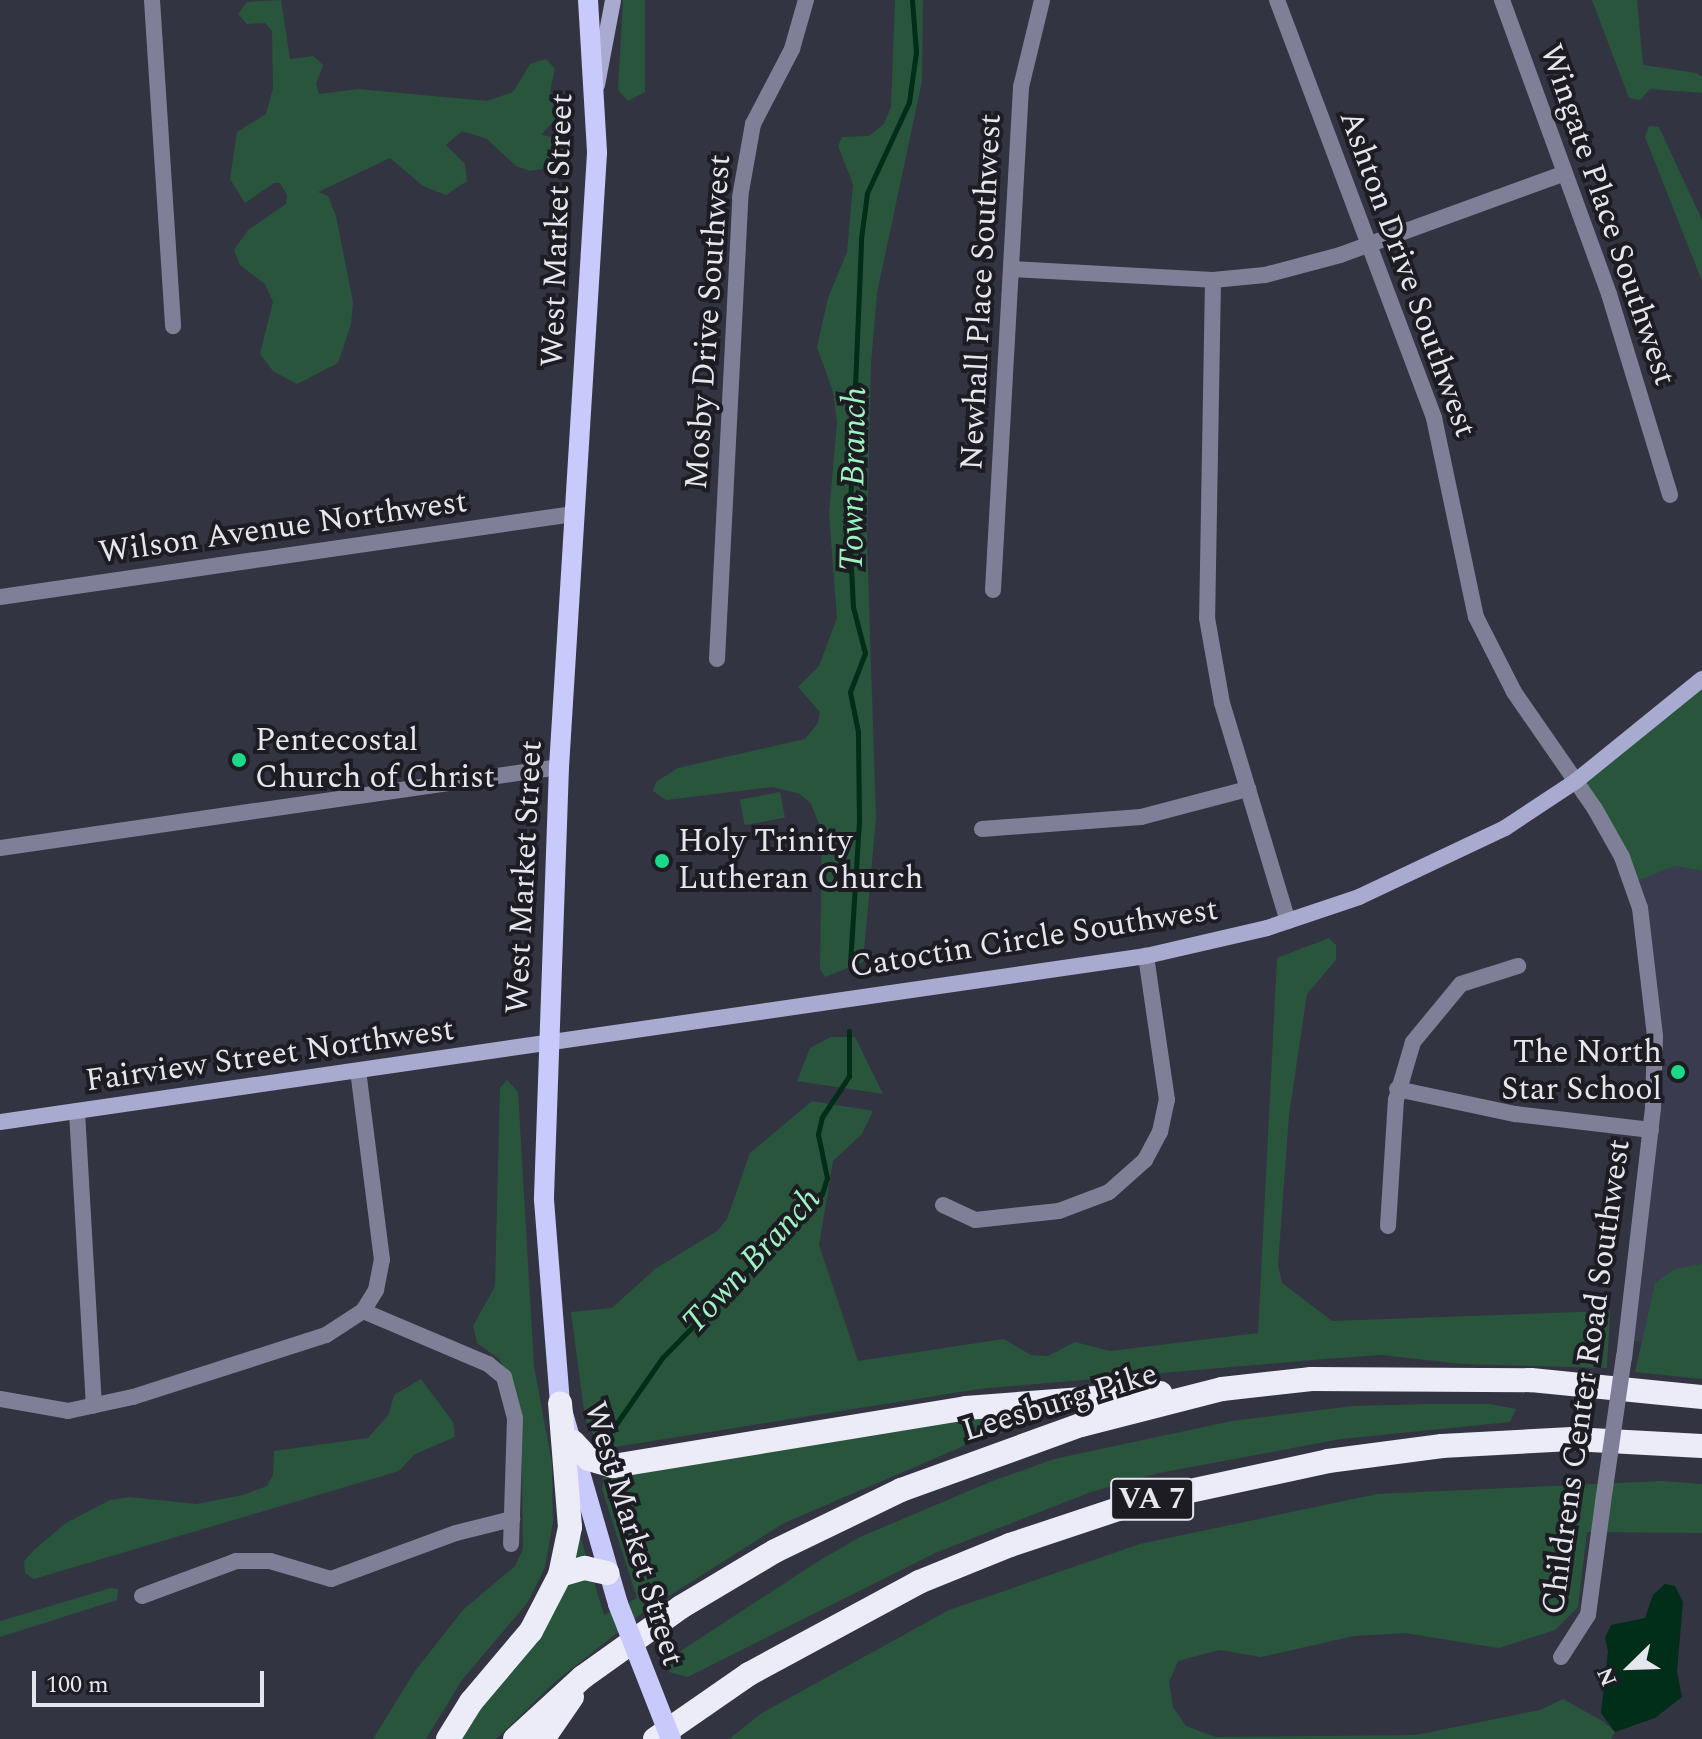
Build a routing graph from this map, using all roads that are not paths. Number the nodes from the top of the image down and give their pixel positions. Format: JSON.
{"nodes":[{"id":1,"x":152,"y":0,"type":"edge"},
{"id":2,"x":588,"y":0,"type":"edge"},
{"id":3,"x":613,"y":0,"type":"edge"},
{"id":4,"x":806,"y":0,"type":"edge"},
{"id":5,"x":1042,"y":0,"type":"edge"},
{"id":6,"x":1277,"y":0,"type":"edge"},
{"id":7,"x":1502,"y":0,"type":"edge"},
{"id":8,"x":596,"y":92,"type":"junction"},
{"id":9,"x":1565,"y":173,"type":"junction"},
{"id":10,"x":1370,"y":244,"type":"junction"},
{"id":11,"x":1012,"y":269,"type":"junction"},
{"id":12,"x":1213,"y":280,"type":"junction"},
{"id":13,"x":173,"y":326,"type":"dead end"},
{"id":14,"x":1670,"y":495,"type":"dead end"},
{"id":15,"x":573,"y":514,"type":"junction"},
{"id":16,"x":993,"y":590,"type":"dead end"},
{"id":17,"x":0,"y":597,"type":"edge"},
{"id":18,"x":717,"y":659,"type":"dead end"},
{"id":19,"x":1702,"y":679,"type":"edge"},
{"id":20,"x":559,"y":767,"type":"junction"},
{"id":21,"x":1576,"y":781,"type":"junction"},
{"id":22,"x":1248,"y":789,"type":"junction"},
{"id":23,"x":982,"y":829,"type":"dead end"},
{"id":24,"x":0,"y":848,"type":"edge"},
{"id":25,"x":1288,"y":921,"type":"junction"},
{"id":26,"x":1146,"y":956,"type":"junction"},
{"id":27,"x":1518,"y":966,"type":"dead end"},
{"id":28,"x":547,"y":1044,"type":"junction"},
{"id":29,"x":358,"y":1071,"type":"junction"},
{"id":30,"x":1397,"y":1089,"type":"junction"},
{"id":31,"x":77,"y":1112,"type":"junction"},
{"id":32,"x":0,"y":1122,"type":"edge"},
{"id":33,"x":1651,"y":1130,"type":"junction"},
{"id":34,"x":943,"y":1205,"type":"dead end"},
{"id":35,"x":1388,"y":1226,"type":"dead end"},
{"id":36,"x":363,"y":1311,"type":"junction"},
{"id":37,"x":1222,"y":1389,"type":"junction"},
{"id":38,"x":1702,"y":1397,"type":"edge"},
{"id":39,"x":0,"y":1399,"type":"edge"},
{"id":40,"x":560,"y":1403,"type":"junction"},
{"id":41,"x":94,"y":1406,"type":"junction"},
{"id":42,"x":573,"y":1442,"type":"junction"},
{"id":43,"x":1702,"y":1446,"type":"edge"},
{"id":44,"x":512,"y":1519,"type":"junction"},
{"id":45,"x":511,"y":1544,"type":"dead end"},
{"id":46,"x":607,"y":1573,"type":"junction"},
{"id":47,"x":560,"y":1575,"type":"junction"},
{"id":48,"x":142,"y":1596,"type":"dead end"},
{"id":49,"x":1561,"y":1657,"type":"dead end"},
{"id":50,"x":583,"y":1677,"type":"junction"},
{"id":51,"x":448,"y":1739,"type":"edge"},
{"id":52,"x":515,"y":1739,"type":"edge"},
{"id":53,"x":543,"y":1739,"type":"edge"},
{"id":54,"x":655,"y":1739,"type":"edge"},
{"id":55,"x":671,"y":1739,"type":"edge"}],
"edges":[{"from":1,"to":13,"type":"street"},
{"from":2,"to":8,"type":"main road","name":"West Market Street"},
{"from":3,"to":8,"type":"main road"},
{"from":4,"to":18,"type":"street","name":"Mosby Drive Southwest"},
{"from":5,"to":11,"type":"street","name":"Newhall Place Southwest"},
{"from":6,"to":10,"type":"street","name":"Ashton Drive Southwest"},
{"from":7,"to":9,"type":"street","name":"Wingate Place Southwest"},
{"from":8,"to":15,"type":"main road","name":"West Market Street"},
{"from":9,"to":10,"type":"street"},
{"from":9,"to":14,"type":"street","name":"Wingate Place Southwest"},
{"from":10,"to":12,"type":"street"},
{"from":10,"to":21,"type":"street","name":"Ashton Drive Southwest"},
{"from":11,"to":12,"type":"street"},
{"from":11,"to":16,"type":"street","name":"Newhall Place Southwest"},
{"from":12,"to":22,"type":"street"},
{"from":15,"to":17,"type":"street","name":"Wilson Avenue Northwest"},
{"from":15,"to":20,"type":"main road","name":"West Market Street"},
{"from":19,"to":21,"type":"main road","name":"Catoctin Circle Southwest"},
{"from":20,"to":24,"type":"street"},
{"from":20,"to":28,"type":"main road","name":"West Market Street"},
{"from":21,"to":25,"type":"main road","name":"Catoctin Circle Southwest"},
{"from":21,"to":33,"type":"street","name":"Childrens Center Road Southwest"},
{"from":22,"to":23,"type":"street"},
{"from":22,"to":25,"type":"street"},
{"from":25,"to":26,"type":"main road","name":"Catoctin Circle Southwest"},
{"from":26,"to":28,"type":"main road","name":"Catoctin Circle Southwest"},
{"from":26,"to":34,"type":"street"},
{"from":27,"to":30,"type":"street"},
{"from":28,"to":29,"type":"main road","name":"Fairview Street Northwest"},
{"from":28,"to":40,"type":"main road","name":"West Market Street"},
{"from":29,"to":31,"type":"main road","name":"Fairview Street Northwest"},
{"from":29,"to":36,"type":"street"},
{"from":30,"to":33,"type":"street"},
{"from":30,"to":35,"type":"street"},
{"from":31,"to":32,"type":"main road","name":"Fairview Street Northwest"},
{"from":31,"to":41,"type":"street"},
{"from":33,"to":49,"type":"street","name":"Childrens Center Road Southwest","bridge":true},
{"from":36,"to":41,"type":"street"},
{"from":36,"to":44,"type":"street"},
{"from":37,"to":38,"type":"highway","name":"Leesburg Pike"},
{"from":37,"to":42,"type":"highway"},
{"from":37,"to":50,"type":"highway","name":"Leesburg Pike"},
{"from":39,"to":41,"type":"street"},
{"from":40,"to":42,"type":"main road","name":"West Market Street"},
{"from":40,"to":47,"type":"highway"},
{"from":42,"to":46,"type":"main road","name":"West Market Street"},
{"from":43,"to":54,"type":"highway","number":"VA 7"},
{"from":44,"to":45,"type":"street"},
{"from":44,"to":48,"type":"street"},
{"from":46,"to":47,"type":"highway"},
{"from":46,"to":55,"type":"main road","name":"West Market Street","bridge":true},
{"from":47,"to":51,"type":"highway"},
{"from":50,"to":52,"type":"highway","name":"Leesburg Pike"},
{"from":50,"to":53,"type":"highway"}]}
